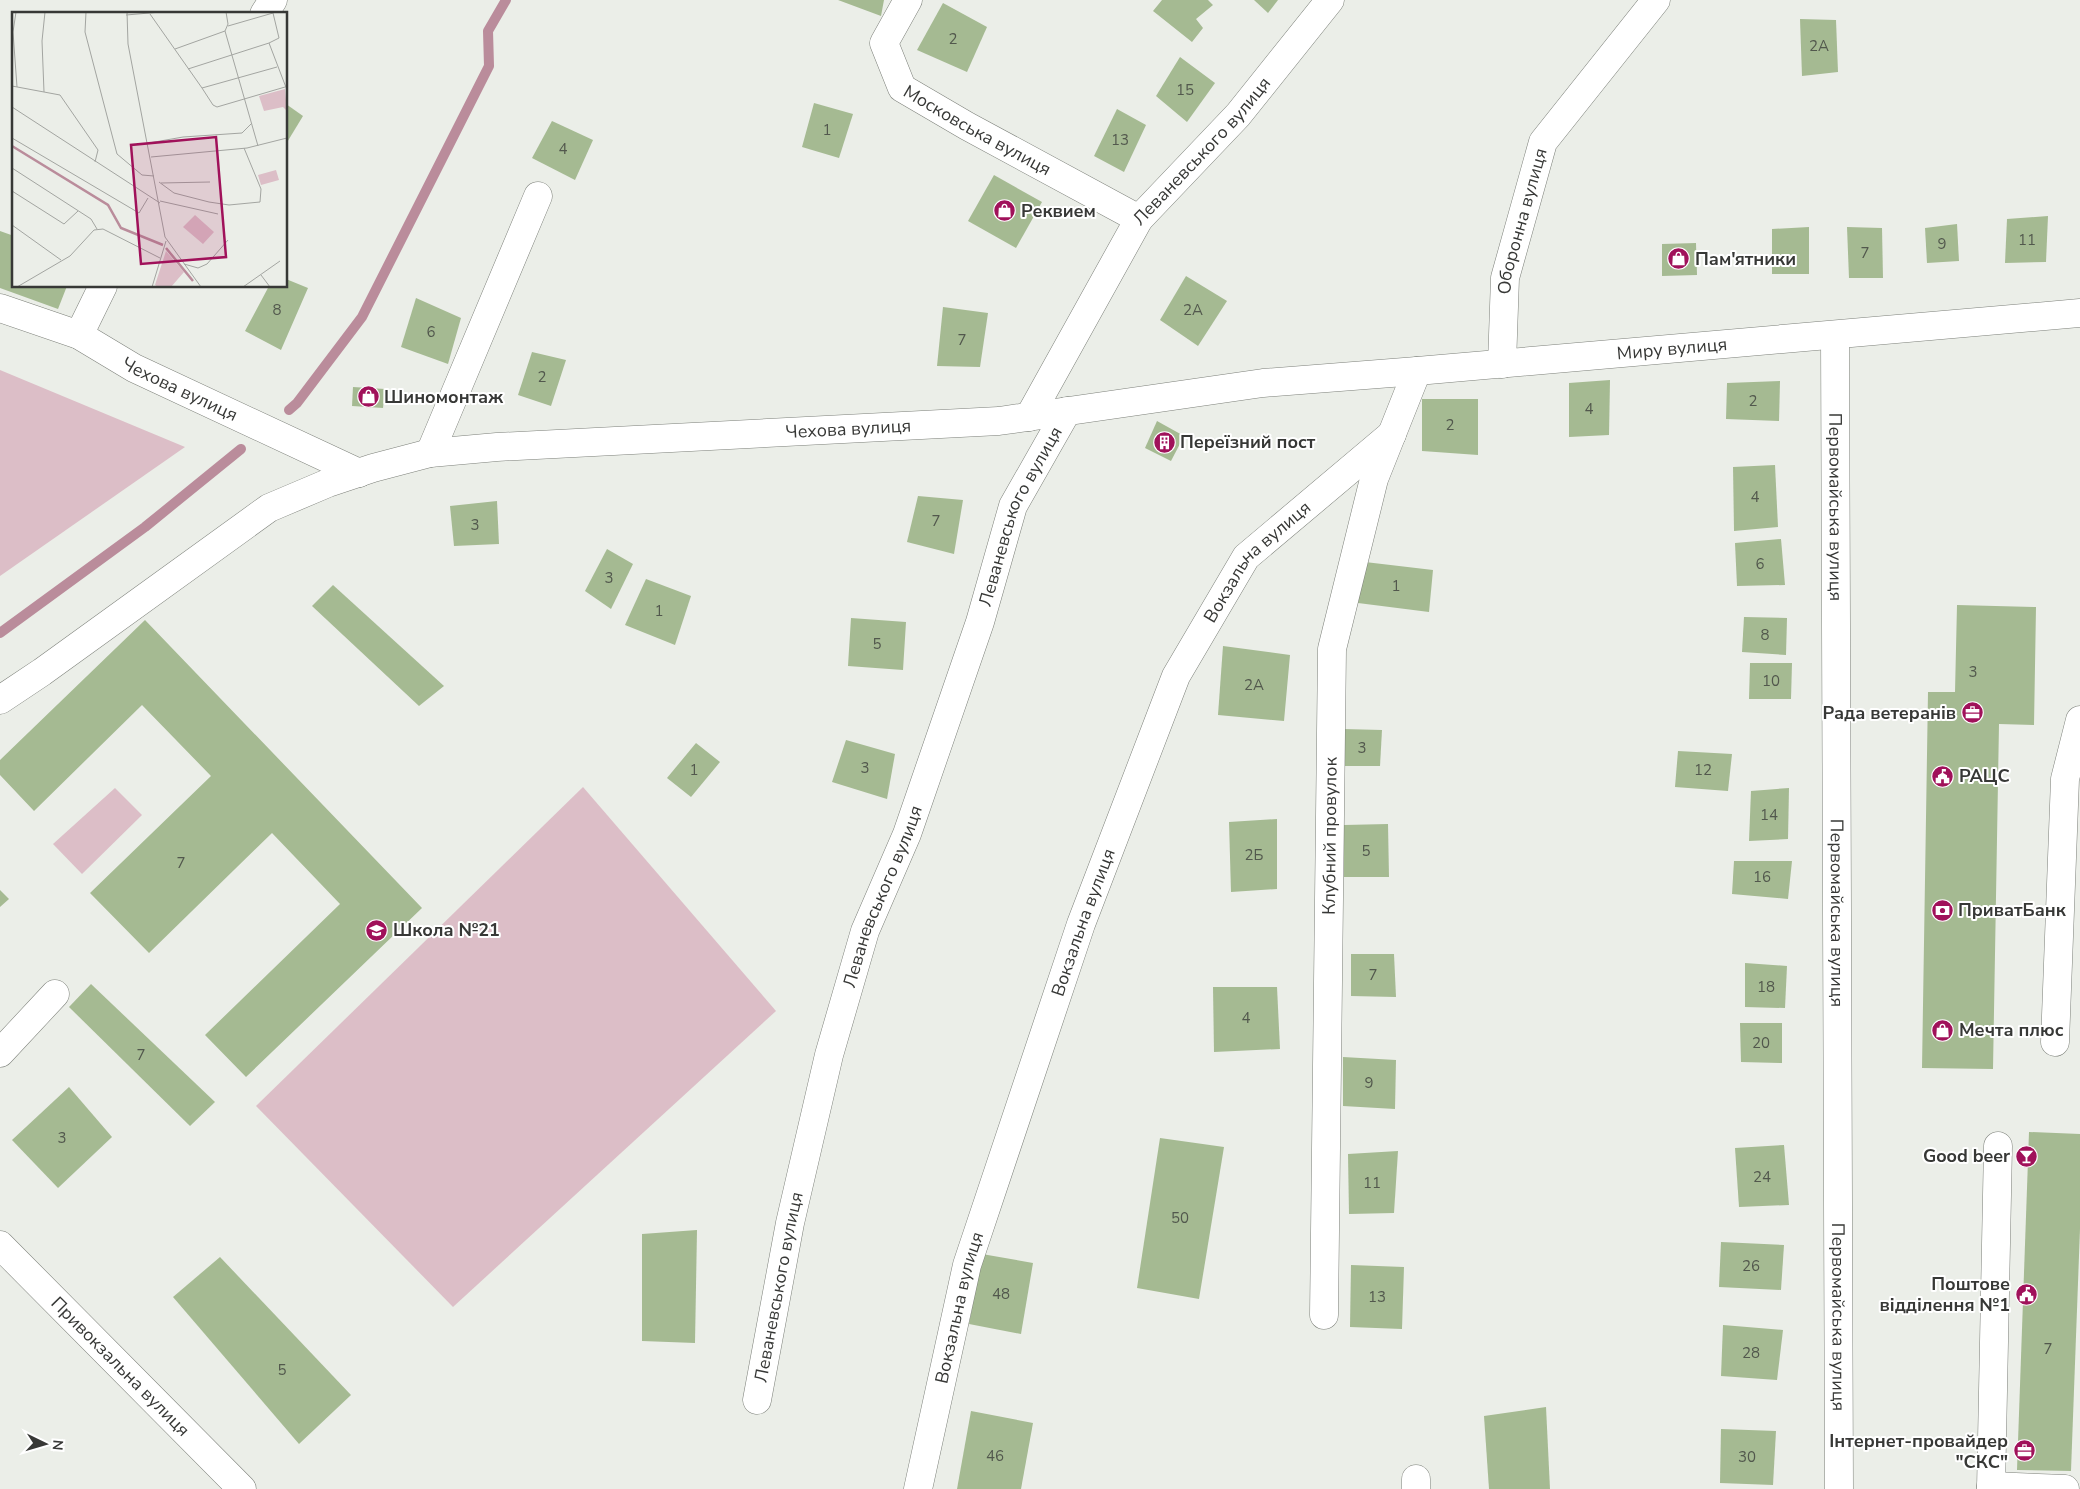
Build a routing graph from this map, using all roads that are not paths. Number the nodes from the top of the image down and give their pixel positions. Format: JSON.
{"nodes":[{"id":1,"x":273,"y":0,"type":"edge"},
{"id":2,"x":908,"y":0,"type":"edge"},
{"id":3,"x":1330,"y":0,"type":"edge"},
{"id":4,"x":1656,"y":0,"type":"edge"},
{"id":5,"x":265,"y":12,"type":"edge"},
{"id":6,"x":538,"y":196,"type":"dead end"},
{"id":7,"x":1138,"y":218,"type":"junction"},
{"id":8,"x":103,"y":288,"type":"edge"},
{"id":9,"x":0,"y":308,"type":"edge"},
{"id":10,"x":2080,"y":313,"type":"edge"},
{"id":11,"x":79,"y":335,"type":"junction"},
{"id":12,"x":1835,"y":335,"type":"junction"},
{"id":13,"x":1502,"y":364,"type":"junction"},
{"id":14,"x":1417,"y":371,"type":"junction"},
{"id":15,"x":1264,"y":383,"type":"joint"},
{"id":16,"x":1067,"y":412,"type":"junction"},
{"id":17,"x":1029,"y":417,"type":"junction"},
{"id":18,"x":1392,"y":434,"type":"junction"},
{"id":19,"x":430,"y":453,"type":"junction"},
{"id":20,"x":359,"y":473,"type":"junction"},
{"id":21,"x":0,"y":700,"type":"edge"},
{"id":22,"x":2080,"y":720,"type":"edge"},
{"id":23,"x":55,"y":994,"type":"dead end"},
{"id":24,"x":2054,"y":1042,"type":"dead end"},
{"id":25,"x":0,"y":1053,"type":"edge"},
{"id":26,"x":1998,"y":1146,"type":"dead end"},
{"id":27,"x":0,"y":1245,"type":"edge"},
{"id":28,"x":1324,"y":1315,"type":"dead end"},
{"id":29,"x":757,"y":1400,"type":"dead end"},
{"id":30,"x":1991,"y":1488,"type":"edge"},
{"id":31,"x":242,"y":1489,"type":"edge"},
{"id":32,"x":918,"y":1489,"type":"edge"},
{"id":33,"x":1839,"y":1489,"type":"edge"},
{"id":34,"x":2065,"y":1489,"type":"edge"}],
"edges":[{"from":1,"to":5,"type":"street"},
{"from":2,"to":7,"type":"street","name":"Московська вулиця"},
{"from":3,"to":7,"type":"street","name":"Леваневського вулиця"},
{"from":4,"to":13,"type":"street","name":"Оборонна вулиця"},
{"from":6,"to":19,"type":"street"},
{"from":7,"to":17,"type":"street","name":"Леваневського вулиця"},
{"from":8,"to":11,"type":"street"},
{"from":9,"to":11,"type":"street","name":"Чехова вулиця"},
{"from":10,"to":12,"type":"street","name":"Миру вулиця"},
{"from":11,"to":20,"type":"street","name":"Чехова вулиця"},
{"from":12,"to":13,"type":"street","name":"Миру вулиця"},
{"from":12,"to":33,"type":"street","name":"Первомайська вулиця"},
{"from":13,"to":14,"type":"street","name":"Миру вулиця"},
{"from":14,"to":15,"type":"street","name":"Миру вулиця"},
{"from":14,"to":18,"type":"street","name":"Клубний провулок"},
{"from":15,"to":16,"type":"street","name":"Чехова вулиця"},
{"from":16,"to":17,"type":"street","name":"Чехова вулиця"},
{"from":16,"to":29,"type":"street","name":"Леваневського вулиця"},
{"from":17,"to":19,"type":"street","name":"Чехова вулиця"},
{"from":18,"to":28,"type":"street","name":"Клубний провулок"},
{"from":18,"to":32,"type":"street","name":"Вокзальна вулиця"},
{"from":19,"to":20,"type":"street","name":"Чехова вулиця"},
{"from":20,"to":21,"type":"street","name":"Чехова вулиця"},
{"from":22,"to":24,"type":"street"},
{"from":23,"to":25,"type":"street"},
{"from":26,"to":30,"type":"street"},
{"from":27,"to":31,"type":"street","name":"Привокзальна вулиця"},
{"from":30,"to":34,"type":"street"}]}
